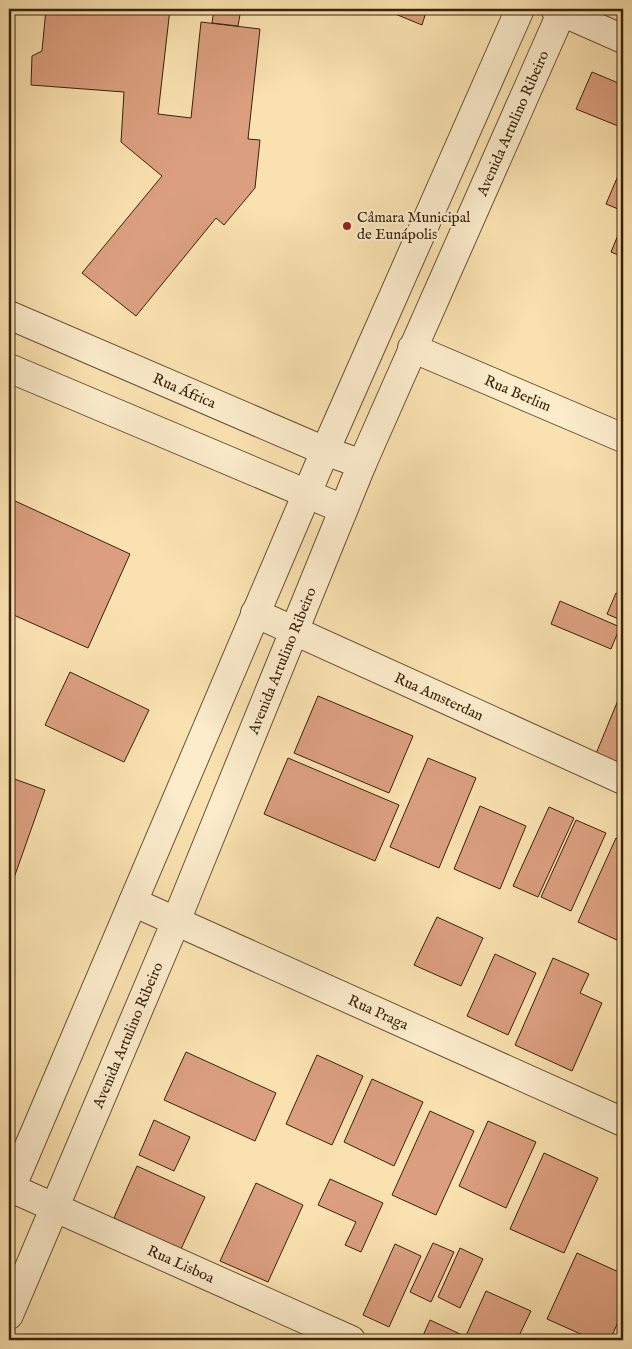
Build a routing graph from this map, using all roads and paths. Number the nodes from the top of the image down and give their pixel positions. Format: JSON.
{"nodes":[{"id":1,"x":520,"y":9,"type":"edge"},
{"id":2,"x":560,"y":10,"type":"edge"},
{"id":3,"x":623,"y":39,"type":"edge"},
{"id":4,"x":9,"y":315,"type":"edge"},
{"id":5,"x":412,"y":348,"type":"junction"},
{"id":6,"x":9,"y":368,"type":"edge"},
{"id":7,"x":623,"y":438,"type":"edge"},
{"id":8,"x":325,"y":450,"type":"junction"},
{"id":9,"x":362,"y":464,"type":"junction"},
{"id":10,"x":306,"y":493,"type":"junction"},
{"id":11,"x":343,"y":509,"type":"junction"},
{"id":12,"x":256,"y":613,"type":"junction"},
{"id":13,"x":293,"y":631,"type":"junction"},
{"id":14,"x":623,"y":780,"type":"edge"},
{"id":15,"x":133,"y":902,"type":"junction"},
{"id":16,"x":176,"y":921,"type":"junction"},
{"id":17,"x":623,"y":1122,"type":"edge"},
{"id":18,"x":10,"y":1191,"type":"edge"},
{"id":19,"x":54,"y":1208,"type":"junction"},
{"id":20,"x":9,"y":1315,"type":"edge"},
{"id":21,"x":351,"y":1340,"type":"edge"}],
"edges":[{"from":1,"to":8,"type":"street"},
{"from":2,"to":3,"type":"street"},
{"from":2,"to":5,"type":"street","name":"Avenida Artulino Ribeiro"},
{"from":4,"to":8,"type":"street","name":"Rua África"},
{"from":5,"to":7,"type":"street","name":"Rua Berlim"},
{"from":5,"to":9,"type":"street","name":"Avenida Artulino Ribeiro"},
{"from":6,"to":10,"type":"street"},
{"from":8,"to":9,"type":"street","name":"Rua África"},
{"from":8,"to":10,"type":"street"},
{"from":9,"to":11,"type":"street","name":"Avenida Artulino Ribeiro"},
{"from":10,"to":11,"type":"street"},
{"from":10,"to":12,"type":"street"},
{"from":11,"to":13,"type":"street","name":"Avenida Artulino Ribeiro"},
{"from":12,"to":13,"type":"street","name":"Rua Amsterdan"},
{"from":12,"to":15,"type":"street"},
{"from":13,"to":14,"type":"street","name":"Rua Amsterdan"},
{"from":13,"to":16,"type":"street","name":"Avenida Artulino Ribeiro"},
{"from":15,"to":16,"type":"street","name":"Rua Praga"},
{"from":15,"to":18,"type":"street"},
{"from":16,"to":17,"type":"street","name":"Rua Praga"},
{"from":16,"to":19,"type":"street","name":"Avenida Artulino Ribeiro"},
{"from":18,"to":19,"type":"street","name":"Rua Lisboa"},
{"from":19,"to":20,"type":"street","name":"Avenida Artulino Ribeiro"},
{"from":19,"to":21,"type":"street","name":"Rua Lisboa"}]}
